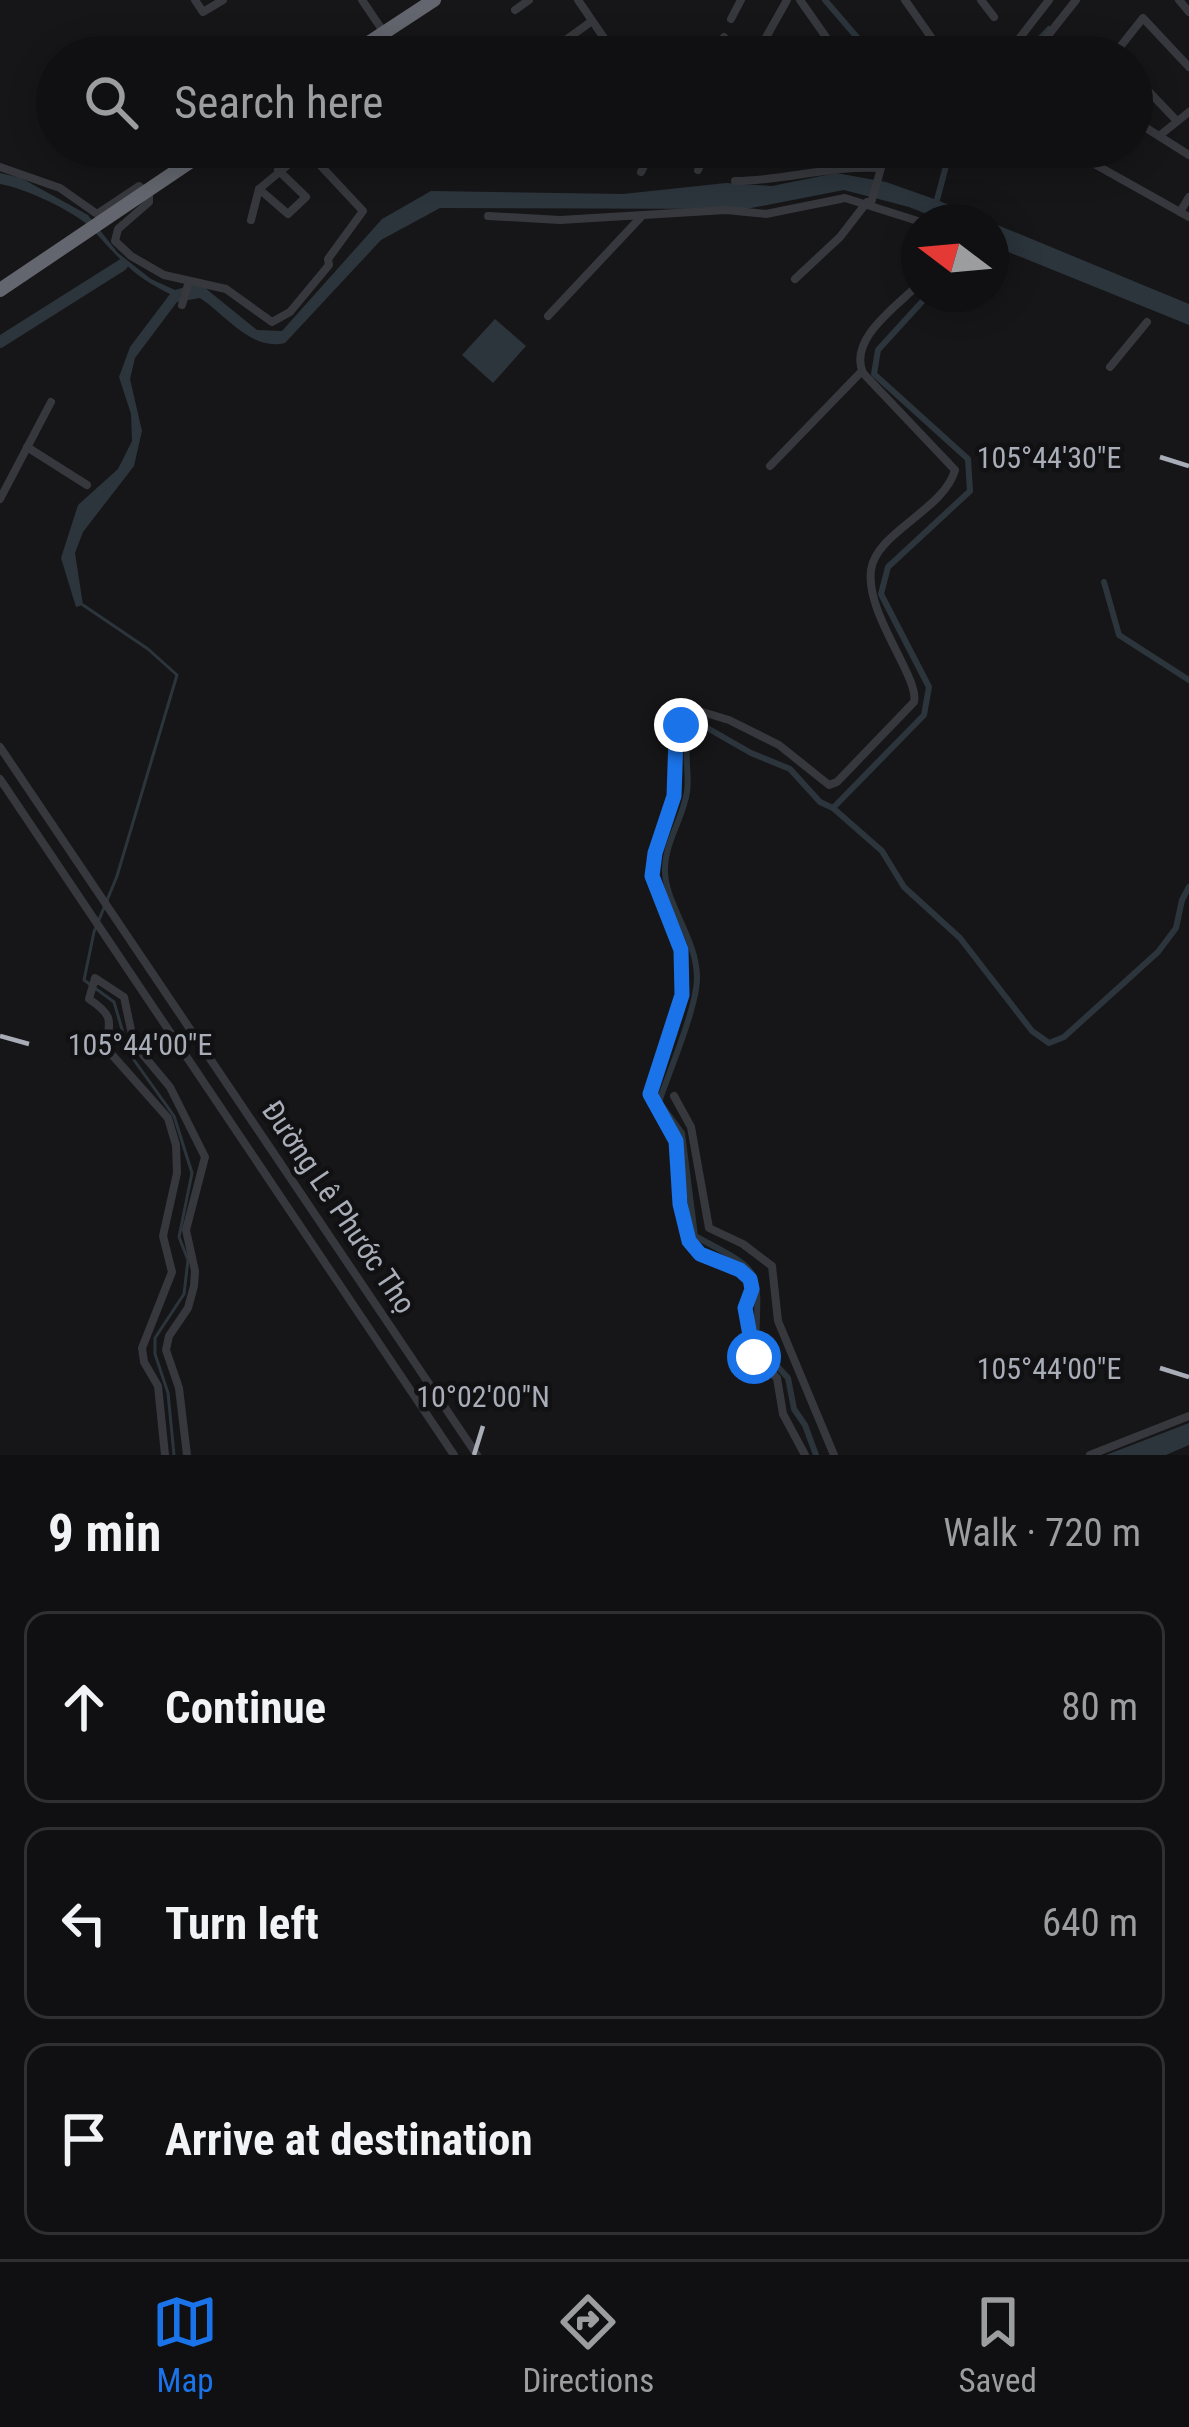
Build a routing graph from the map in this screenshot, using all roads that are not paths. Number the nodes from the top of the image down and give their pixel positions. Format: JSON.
{"nodes":[{"id":1,"x":195,"y":0,"type":"edge"},
{"id":2,"x":223,"y":0,"type":"edge"},
{"id":3,"x":362,"y":0,"type":"edge"},
{"id":4,"x":434,"y":0,"type":"edge"},
{"id":5,"x":529,"y":0,"type":"edge"},
{"id":6,"x":578,"y":0,"type":"edge"},
{"id":7,"x":741,"y":0,"type":"edge"},
{"id":8,"x":788,"y":0,"type":"edge"},
{"id":9,"x":800,"y":0,"type":"edge"},
{"id":10,"x":905,"y":0,"type":"edge"},
{"id":11,"x":981,"y":0,"type":"edge"},
{"id":12,"x":1049,"y":0,"type":"edge"},
{"id":13,"x":1076,"y":0,"type":"edge"},
{"id":14,"x":1179,"y":0,"type":"edge"},
{"id":15,"x":515,"y":10,"type":"dead end"},
{"id":16,"x":1189,"y":11,"type":"edge"},
{"id":17,"x":994,"y":17,"type":"dead end"},
{"id":18,"x":731,"y":19,"type":"dead end"},
{"id":19,"x":592,"y":21,"type":"junction"},
{"id":20,"x":382,"y":33,"type":"junction"},
{"id":21,"x":378,"y":36,"type":"edge"},
{"id":22,"x":384,"y":36,"type":"edge"},
{"id":23,"x":571,"y":36,"type":"edge"},
{"id":24,"x":602,"y":36,"type":"edge"},
{"id":25,"x":767,"y":36,"type":"edge"},
{"id":26,"x":825,"y":36,"type":"edge"},
{"id":27,"x":930,"y":36,"type":"edge"},
{"id":28,"x":1021,"y":36,"type":"edge"},
{"id":29,"x":1048,"y":36,"type":"edge"},
{"id":30,"x":1129,"y":36,"type":"edge"},
{"id":31,"x":1189,"y":68,"type":"edge"},
{"id":32,"x":1153,"y":95,"type":"edge"},
{"id":33,"x":1189,"y":112,"type":"edge"},
{"id":34,"x":1178,"y":121,"type":"junction"},
{"id":35,"x":1153,"y":132,"type":"edge"},
{"id":36,"x":1159,"y":136,"type":"junction"},
{"id":37,"x":1189,"y":154,"type":"edge"},
{"id":38,"x":0,"y":167,"type":"edge"},
{"id":39,"x":181,"y":168,"type":"edge"},
{"id":40,"x":280,"y":168,"type":"edge"},
{"id":41,"x":322,"y":168,"type":"edge"},
{"id":42,"x":643,"y":168,"type":"edge"},
{"id":43,"x":1102,"y":168,"type":"edge"},
{"id":44,"x":278,"y":170,"type":"junction"},
{"id":45,"x":880,"y":170,"type":"joint"},
{"id":46,"x":641,"y":172,"type":"dead end"},
{"id":47,"x":735,"y":181,"type":"dead end"},
{"id":48,"x":259,"y":189,"type":"junction"},
{"id":49,"x":141,"y":195,"type":"junction"},
{"id":50,"x":1189,"y":196,"type":"edge"},
{"id":51,"x":870,"y":202,"type":"junction"},
{"id":52,"x":901,"y":214,"type":"edge"},
{"id":53,"x":1184,"y":214,"type":"edge"},
{"id":54,"x":488,"y":216,"type":"dead end"},
{"id":55,"x":641,"y":217,"type":"junction"},
{"id":56,"x":251,"y":220,"type":"dead end"},
{"id":57,"x":795,"y":279,"type":"dead end"},
{"id":58,"x":188,"y":283,"type":"junction"},
{"id":59,"x":0,"y":290,"type":"edge"},
{"id":60,"x":901,"y":303,"type":"edge"},
{"id":61,"x":182,"y":305,"type":"dead end"},
{"id":62,"x":548,"y":316,"type":"dead end"},
{"id":63,"x":1147,"y":322,"type":"dead end"},
{"id":64,"x":1110,"y":367,"type":"dead end"},
{"id":65,"x":862,"y":371,"type":"junction"},
{"id":66,"x":51,"y":402,"type":"dead end"},
{"id":67,"x":27,"y":447,"type":"junction"},
{"id":68,"x":770,"y":466,"type":"dead end"},
{"id":69,"x":86,"y":485,"type":"dead end"},
{"id":70,"x":0,"y":499,"type":"edge"},
{"id":71,"x":0,"y":747,"type":"edge"},
{"id":72,"x":0,"y":779,"type":"edge"},
{"id":73,"x":166,"y":991,"type":"junction"},
{"id":74,"x":151,"y":1001,"type":"junction"},
{"id":75,"x":674,"y":1096,"type":"dead end"},
{"id":76,"x":1189,"y":1416,"type":"edge"},
{"id":77,"x":464,"y":1435,"type":"junction"},
{"id":78,"x":448,"y":1445,"type":"junction"},
{"id":79,"x":164,"y":1455,"type":"edge"},
{"id":80,"x":187,"y":1455,"type":"edge"},
{"id":81,"x":454,"y":1455,"type":"edge"},
{"id":82,"x":477,"y":1455,"type":"edge"},
{"id":83,"x":805,"y":1455,"type":"edge"},
{"id":84,"x":834,"y":1455,"type":"edge"},
{"id":85,"x":1090,"y":1455,"type":"edge"}],
"edges":[{"from":1,"to":2,"type":"street"},
{"from":3,"to":20,"type":"street"},
{"from":4,"to":20,"type":"highway"},
{"from":5,"to":15,"type":"street"},
{"from":6,"to":19,"type":"street"},
{"from":7,"to":18,"type":"street"},
{"from":8,"to":25,"type":"street"},
{"from":9,"to":26,"type":"street"},
{"from":10,"to":27,"type":"street"},
{"from":11,"to":17,"type":"street"},
{"from":12,"to":28,"type":"street"},
{"from":13,"to":29,"type":"street"},
{"from":14,"to":16,"type":"street"},
{"from":19,"to":23,"type":"street"},
{"from":19,"to":24,"type":"street"},
{"from":20,"to":21,"type":"highway"},
{"from":20,"to":22,"type":"street"},
{"from":30,"to":31,"type":"street"},
{"from":32,"to":34,"type":"street"},
{"from":33,"to":34,"type":"street"},
{"from":34,"to":36,"type":"street"},
{"from":35,"to":36,"type":"street"},
{"from":36,"to":37,"type":"street"},
{"from":38,"to":49,"type":"street"},
{"from":39,"to":49,"type":"highway"},
{"from":40,"to":44,"type":"street"},
{"from":41,"to":58,"type":"street"},
{"from":42,"to":46,"type":"street"},
{"from":43,"to":53,"type":"street"},
{"from":44,"to":48,"type":"street"},
{"from":44,"to":48,"type":"street"},
{"from":45,"to":47,"type":"street"},
{"from":45,"to":51,"type":"street"},
{"from":48,"to":56,"type":"street"},
{"from":49,"to":58,"type":"street"},
{"from":49,"to":59,"type":"highway"},
{"from":50,"to":53,"type":"street"},
{"from":51,"to":52,"type":"street"},
{"from":51,"to":55,"type":"street"},
{"from":51,"to":57,"type":"street"},
{"from":54,"to":55,"type":"street"},
{"from":55,"to":62,"type":"street"},
{"from":58,"to":61,"type":"street"},
{"from":60,"to":65,"type":"street"},
{"from":63,"to":64,"type":"street"},
{"from":65,"to":68,"type":"street"},
{"from":65,"to":83,"type":"street"},
{"from":66,"to":67,"type":"street"},
{"from":67,"to":69,"type":"street"},
{"from":67,"to":70,"type":"street"},
{"from":71,"to":73,"type":"street","name":"Đường Lê Phước Thọ"},
{"from":72,"to":74,"type":"street","name":"Đường Lê Phước Thọ"},
{"from":73,"to":74,"type":"street"},
{"from":73,"to":77,"type":"street","name":"Đường Lê Phước Thọ"},
{"from":74,"to":78,"type":"street","name":"Đường Lê Phước Thọ"},
{"from":75,"to":84,"type":"street"},
{"from":76,"to":85,"type":"street"},
{"from":77,"to":78,"type":"street"},
{"from":77,"to":82,"type":"street","name":"Đường Lê Phước Thọ"},
{"from":78,"to":81,"type":"street","name":"Đường Lê Phước Thọ"},
{"from":79,"to":80,"type":"street"}]}
